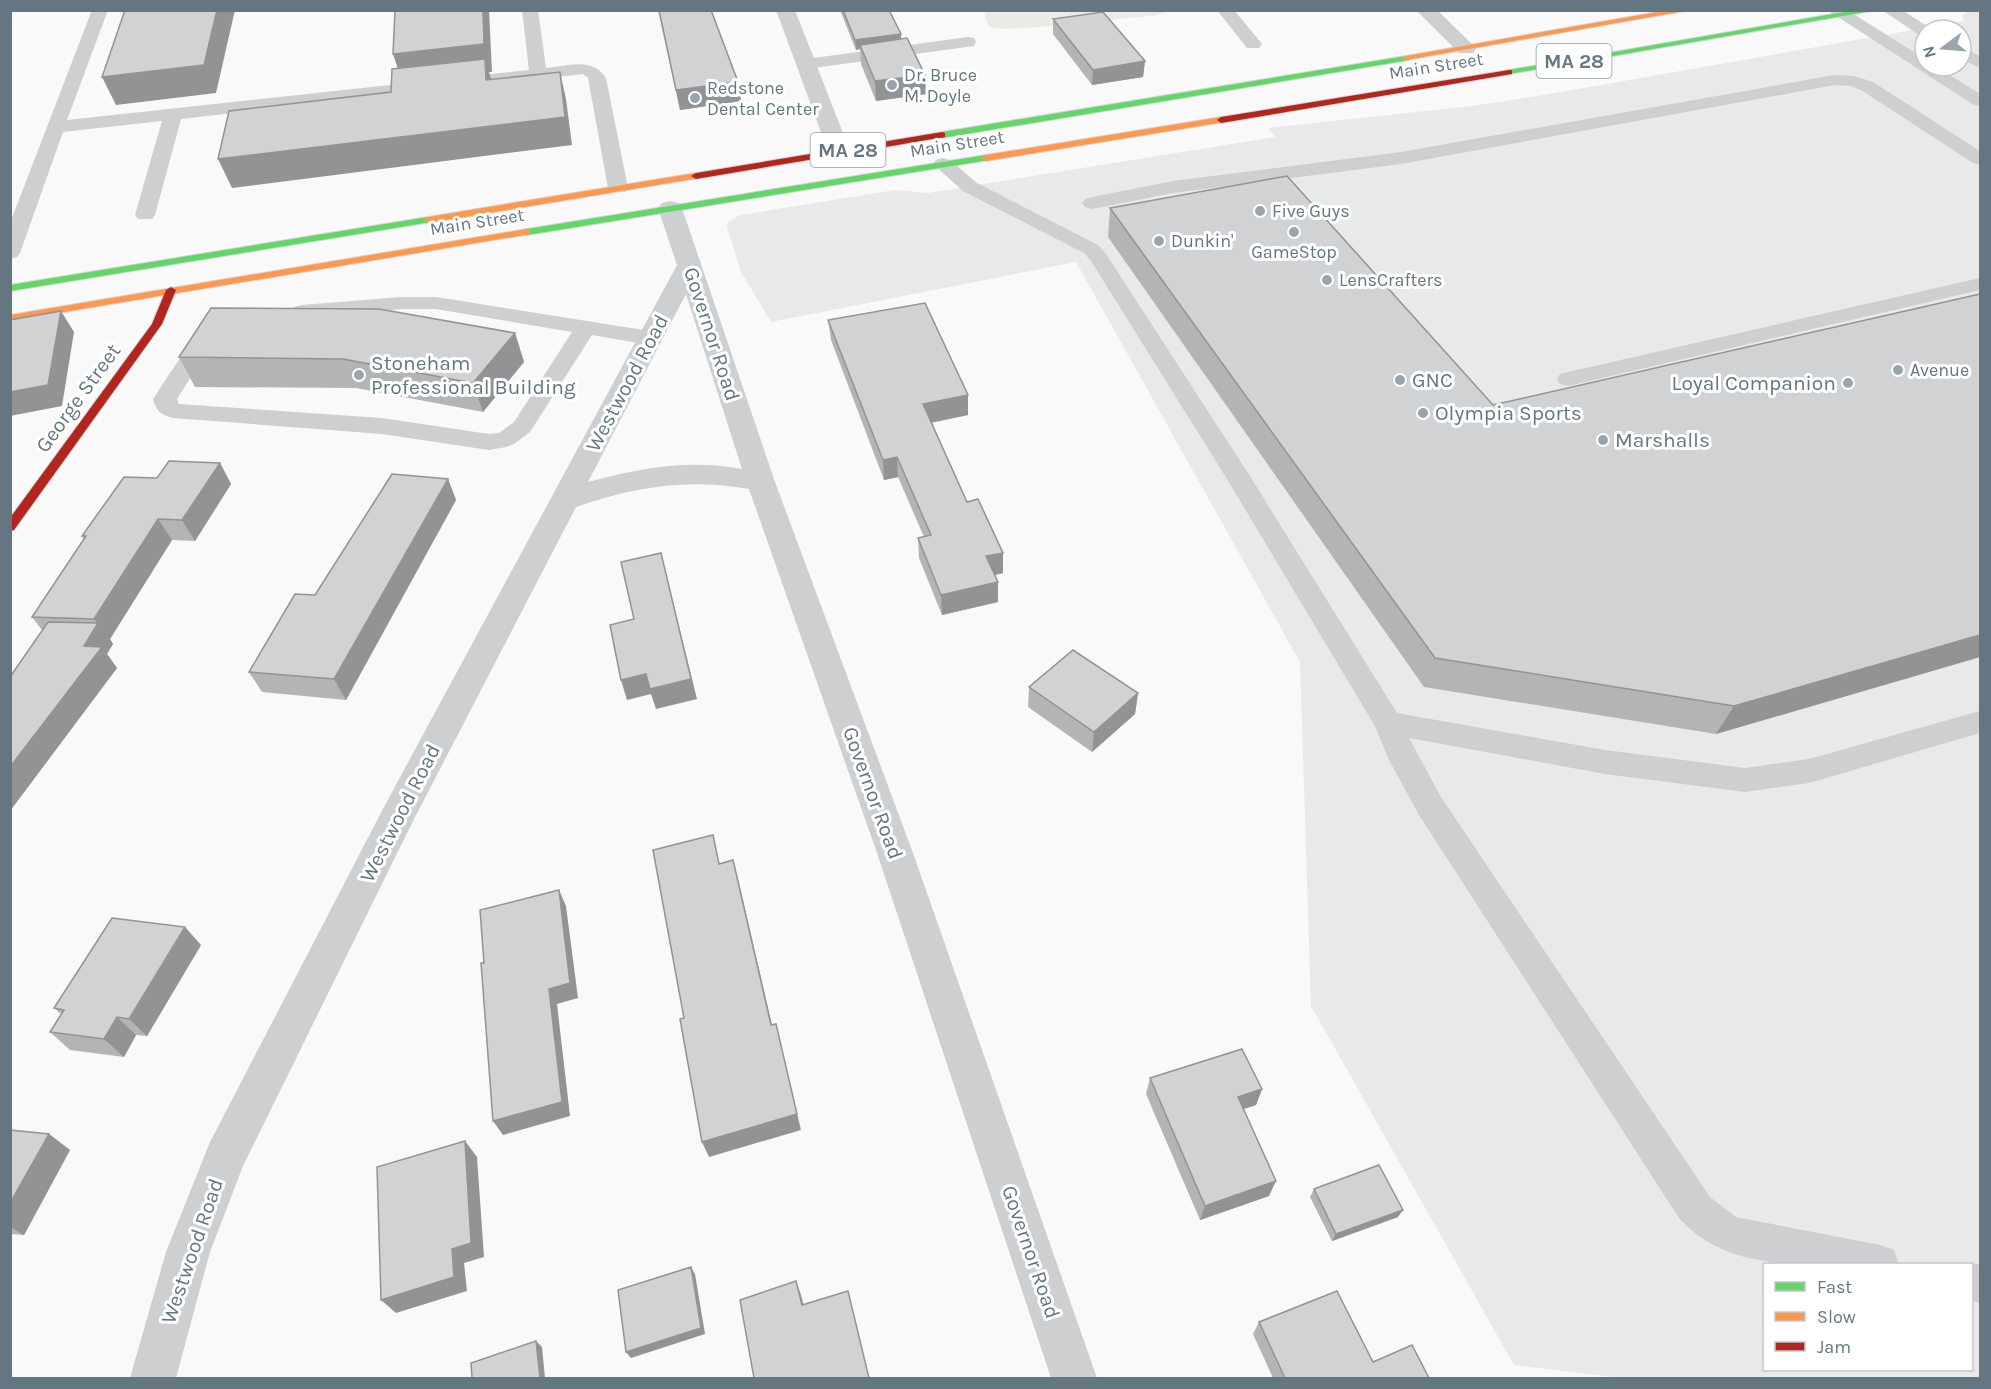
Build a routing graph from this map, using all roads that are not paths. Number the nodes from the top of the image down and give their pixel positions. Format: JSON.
{"nodes":[{"id":1,"x":100,"y":10,"type":"edge"},
{"id":2,"x":530,"y":10,"type":"edge"},
{"id":3,"x":786,"y":10,"type":"edge"},
{"id":4,"x":1225,"y":10,"type":"edge"},
{"id":5,"x":1425,"y":10,"type":"edge"},
{"id":6,"x":1686,"y":10,"type":"edge"},
{"id":7,"x":1873,"y":10,"type":"edge"},
{"id":8,"x":1890,"y":10,"type":"edge"},
{"id":9,"x":1840,"y":13,"type":"edge"},
{"id":10,"x":1913,"y":24,"type":"edge"},
{"id":11,"x":968,"y":42,"type":"dead end"},
{"id":12,"x":1253,"y":44,"type":"dead end"},
{"id":13,"x":1466,"y":49,"type":"junction"},
{"id":14,"x":806,"y":64,"type":"junction"},
{"id":15,"x":538,"y":73,"type":"junction"},
{"id":16,"x":1980,"y":101,"type":"edge"},
{"id":17,"x":173,"y":113,"type":"junction"},
{"id":18,"x":55,"y":127,"type":"junction"},
{"id":19,"x":839,"y":151,"type":"junction"},
{"id":20,"x":1980,"y":159,"type":"edge"},
{"id":21,"x":943,"y":164,"type":"junction"},
{"id":22,"x":618,"y":188,"type":"junction"},
{"id":23,"x":1092,"y":202,"type":"dead end"},
{"id":24,"x":670,"y":208,"type":"junction"},
{"id":25,"x":145,"y":215,"type":"dead end"},
{"id":26,"x":10,"y":253,"type":"edge"},
{"id":27,"x":689,"y":265,"type":"junction"},
{"id":28,"x":1980,"y":285,"type":"edge"},
{"id":29,"x":10,"y":288,"type":"edge"},
{"id":30,"x":171,"y":291,"type":"junction"},
{"id":31,"x":285,"y":314,"type":"edge"},
{"id":32,"x":10,"y":318,"type":"edge"},
{"id":33,"x":220,"y":323,"type":"edge"},
{"id":34,"x":586,"y":328,"type":"junction"},
{"id":35,"x":650,"y":338,"type":"junction"},
{"id":36,"x":1568,"y":379,"type":"dead end"},
{"id":37,"x":761,"y":482,"type":"junction"},
{"id":38,"x":566,"y":500,"type":"junction"},
{"id":39,"x":10,"y":527,"type":"edge"},
{"id":40,"x":1980,"y":722,"type":"edge"},
{"id":41,"x":1388,"y":723,"type":"junction"},
{"id":42,"x":1875,"y":1263,"type":"edge"},
{"id":43,"x":153,"y":1378,"type":"edge"},
{"id":44,"x":1074,"y":1378,"type":"edge"}],
"edges":[{"from":1,"to":18,"type":"lane"},
{"from":2,"to":15,"type":"lane"},
{"from":3,"to":14,"type":"street"},
{"from":4,"to":12,"type":"lane"},
{"from":5,"to":13,"type":"street"},
{"from":6,"to":13,"type":"main road","name":"Main Street","number":"MA 28"},
{"from":7,"to":9,"type":"main road","name":"Main Street","number":"MA 28"},
{"from":8,"to":10,"type":"lane"},
{"from":9,"to":16,"type":"lane"},
{"from":9,"to":21,"type":"main road","name":"Main Street","number":"MA 28"},
{"from":11,"to":14,"type":"lane"},
{"from":13,"to":19,"type":"main road","name":"Main Street","number":"MA 28"},
{"from":14,"to":19,"type":"street"},
{"from":15,"to":17,"type":"lane"},
{"from":15,"to":22,"type":"lane"},
{"from":17,"to":18,"type":"lane"},
{"from":17,"to":25,"type":"lane"},
{"from":18,"to":26,"type":"lane"},
{"from":19,"to":22,"type":"main road","name":"Main Street","number":"MA 28"},
{"from":20,"to":23,"type":"lane"},
{"from":21,"to":24,"type":"main road","name":"Main Street","number":"MA 28"},
{"from":21,"to":41,"type":"lane"},
{"from":22,"to":29,"type":"main road","name":"Main Street","number":"MA 28"},
{"from":24,"to":27,"type":"street","name":"Governor Road"},
{"from":24,"to":30,"type":"main road","name":"Main Street","number":"MA 28"},
{"from":27,"to":35,"type":"street","name":"Westwood Road"},
{"from":27,"to":37,"type":"street","name":"Governor Road"},
{"from":28,"to":36,"type":"lane"},
{"from":30,"to":32,"type":"main road","name":"Main Street","number":"MA 28"},
{"from":30,"to":39,"type":"main road","name":"George Street"},
{"from":31,"to":34,"type":"lane"},
{"from":33,"to":34,"type":"lane"},
{"from":34,"to":35,"type":"lane"},
{"from":35,"to":38,"type":"street","name":"Westwood Road"},
{"from":37,"to":38,"type":"street"},
{"from":37,"to":44,"type":"street","name":"Governor Road"},
{"from":38,"to":43,"type":"street","name":"Westwood Road"},
{"from":40,"to":41,"type":"lane"},
{"from":41,"to":42,"type":"lane"}]}
